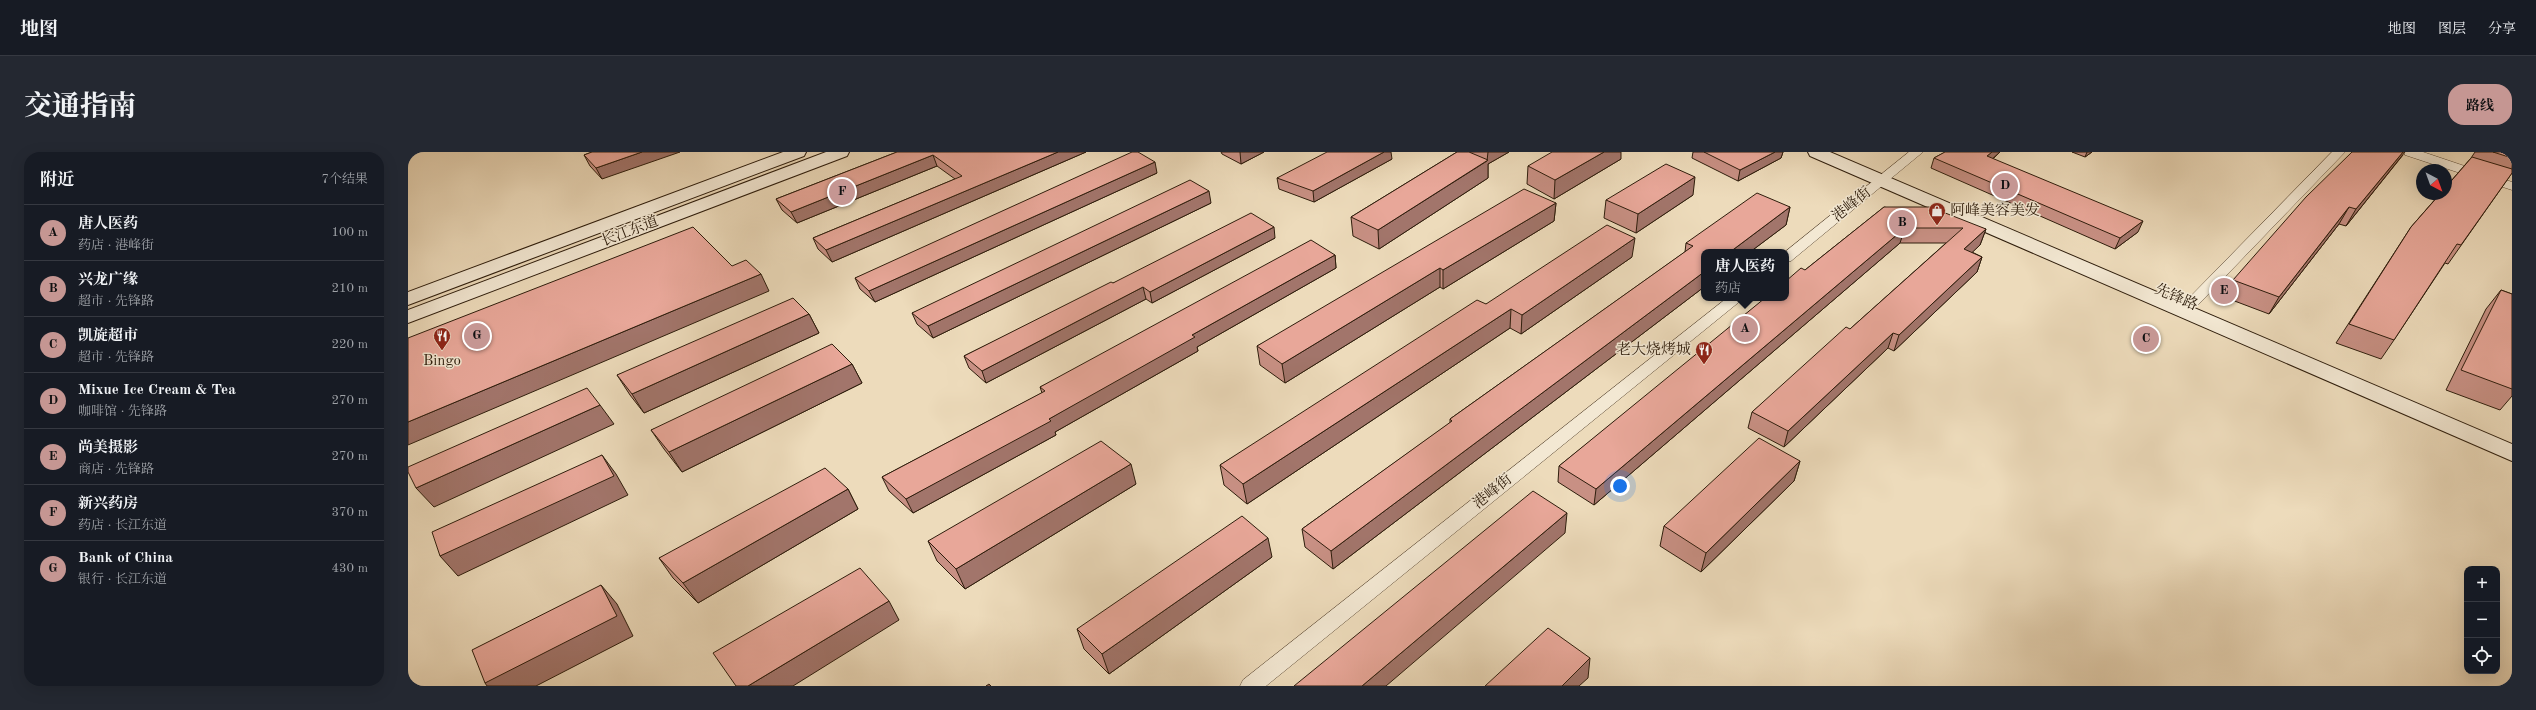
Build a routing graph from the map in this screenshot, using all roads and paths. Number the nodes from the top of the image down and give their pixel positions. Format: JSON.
{"nodes":[{"id":1,"x":798,"y":152,"type":"edge"},
{"id":2,"x":841,"y":152,"type":"edge"},
{"id":3,"x":1816,"y":152,"type":"edge"},
{"id":4,"x":1839,"y":152,"type":"edge"},
{"id":5,"x":1917,"y":152,"type":"edge"},
{"id":6,"x":2339,"y":152,"type":"edge"},
{"id":7,"x":2410,"y":152,"type":"edge"},
{"id":8,"x":1886,"y":177,"type":"junction"},
{"id":9,"x":2512,"y":186,"type":"edge"},
{"id":10,"x":1789,"y":256,"type":"edge"},
{"id":11,"x":1732,"y":301,"type":"edge"},
{"id":12,"x":2191,"y":304,"type":"junction"},
{"id":13,"x":411,"y":312,"type":"edge"},
{"id":14,"x":2512,"y":443,"type":"edge"},
{"id":15,"x":2512,"y":453,"type":"edge"},
{"id":16,"x":1251,"y":686,"type":"edge"}],
"edges":[{"from":1,"to":13,"type":"street","name":"长江东道"},
{"from":2,"to":13,"type":"street","name":"长江东道"},
{"from":3,"to":8,"type":"street"},
{"from":4,"to":8,"type":"street","name":"先锋路"},
{"from":5,"to":8,"type":"street","name":"港峰街"},
{"from":6,"to":12,"type":"street"},
{"from":7,"to":9,"type":"street"},
{"from":8,"to":10,"type":"street","name":"港峰街"},
{"from":8,"to":12,"type":"street","name":"先锋路"},
{"from":8,"to":15,"type":"street"},
{"from":11,"to":16,"type":"street","name":"港峰街"},
{"from":12,"to":14,"type":"street","name":"先锋路"}]}
